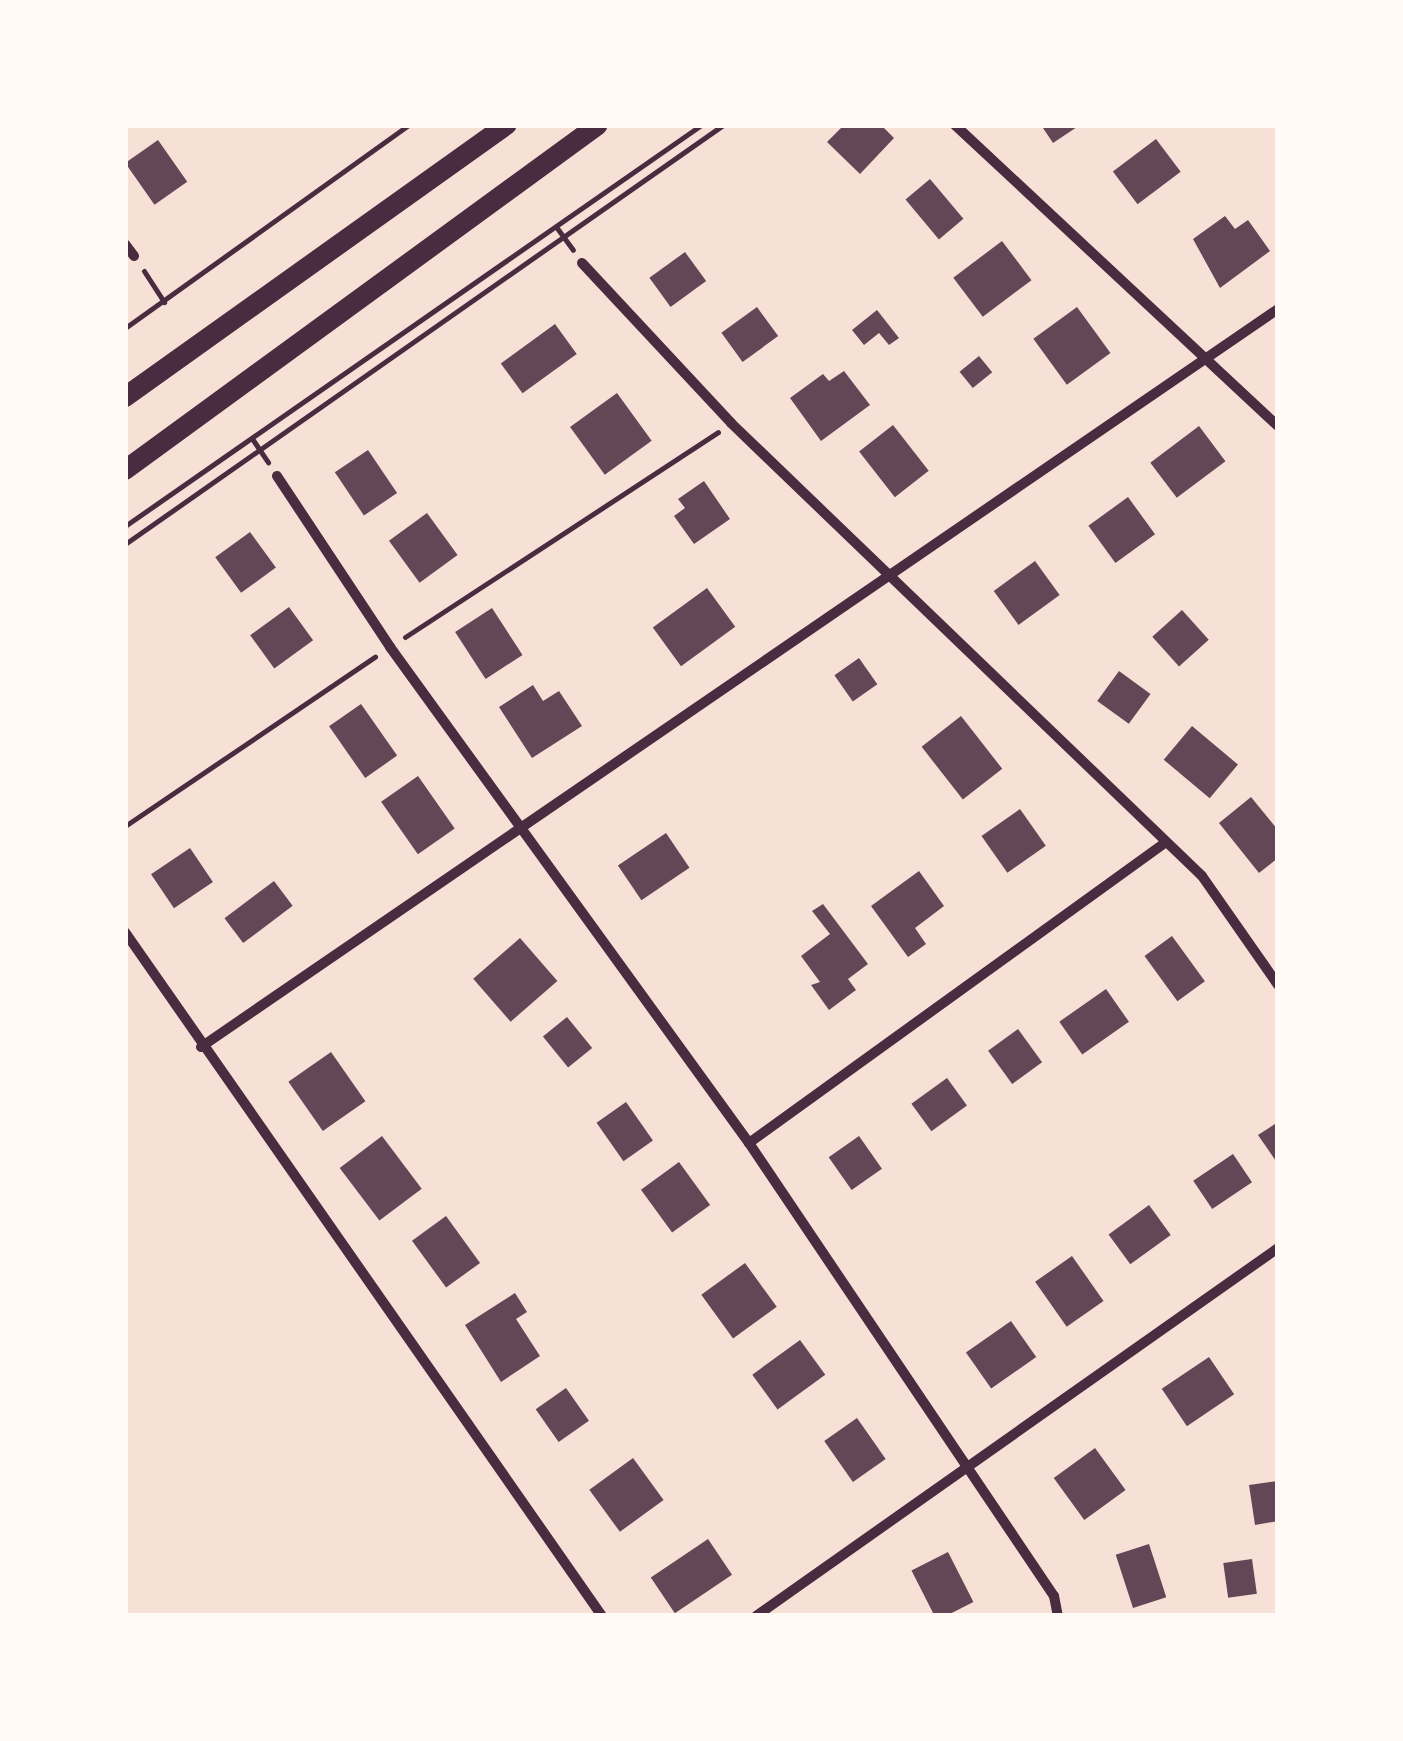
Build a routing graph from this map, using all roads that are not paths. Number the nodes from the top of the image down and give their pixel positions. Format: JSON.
{"nodes":[{"id":1,"x":506,"y":125,"type":"edge"},
{"id":2,"x":598,"y":125,"type":"edge"},
{"id":3,"x":956,"y":125,"type":"edge"},
{"id":4,"x":125,"y":244,"type":"edge"},
{"id":5,"x":134,"y":256,"type":"road end"},
{"id":6,"x":582,"y":263,"type":"road end"},
{"id":7,"x":1278,"y":309,"type":"edge"},
{"id":8,"x":1204,"y":356,"type":"junction"},
{"id":9,"x":125,"y":397,"type":"edge"},
{"id":10,"x":1278,"y":426,"type":"edge"},
{"id":11,"x":125,"y":470,"type":"edge"},
{"id":12,"x":277,"y":476,"type":"road end"},
{"id":13,"x":895,"y":577,"type":"junction"},
{"id":14,"x":525,"y":829,"type":"junction"},
{"id":15,"x":1166,"y":842,"type":"junction"},
{"id":16,"x":125,"y":932,"type":"edge"},
{"id":17,"x":1278,"y":985,"type":"edge"},
{"id":18,"x":201,"y":1047,"type":"junction"},
{"id":19,"x":749,"y":1143,"type":"junction"},
{"id":20,"x":1278,"y":1248,"type":"edge"},
{"id":21,"x":966,"y":1468,"type":"junction"},
{"id":22,"x":602,"y":1616,"type":"edge"},
{"id":23,"x":756,"y":1616,"type":"edge"},
{"id":24,"x":1058,"y":1616,"type":"edge"}],
"edges":[{"from":1,"to":9,"type":"main road"},
{"from":2,"to":11,"type":"main road"},
{"from":3,"to":8,"type":"street"},
{"from":4,"to":5,"type":"street"},
{"from":6,"to":13,"type":"street"},
{"from":7,"to":8,"type":"street"},
{"from":8,"to":10,"type":"street"},
{"from":8,"to":13,"type":"street"},
{"from":12,"to":14,"type":"street"},
{"from":13,"to":14,"type":"street"},
{"from":13,"to":15,"type":"street"},
{"from":14,"to":18,"type":"street"},
{"from":14,"to":19,"type":"street"},
{"from":15,"to":17,"type":"street"},
{"from":15,"to":19,"type":"street"},
{"from":16,"to":18,"type":"street"},
{"from":18,"to":22,"type":"street"},
{"from":19,"to":21,"type":"street"},
{"from":20,"to":21,"type":"street"},
{"from":21,"to":23,"type":"street"},
{"from":21,"to":24,"type":"street"}]}
